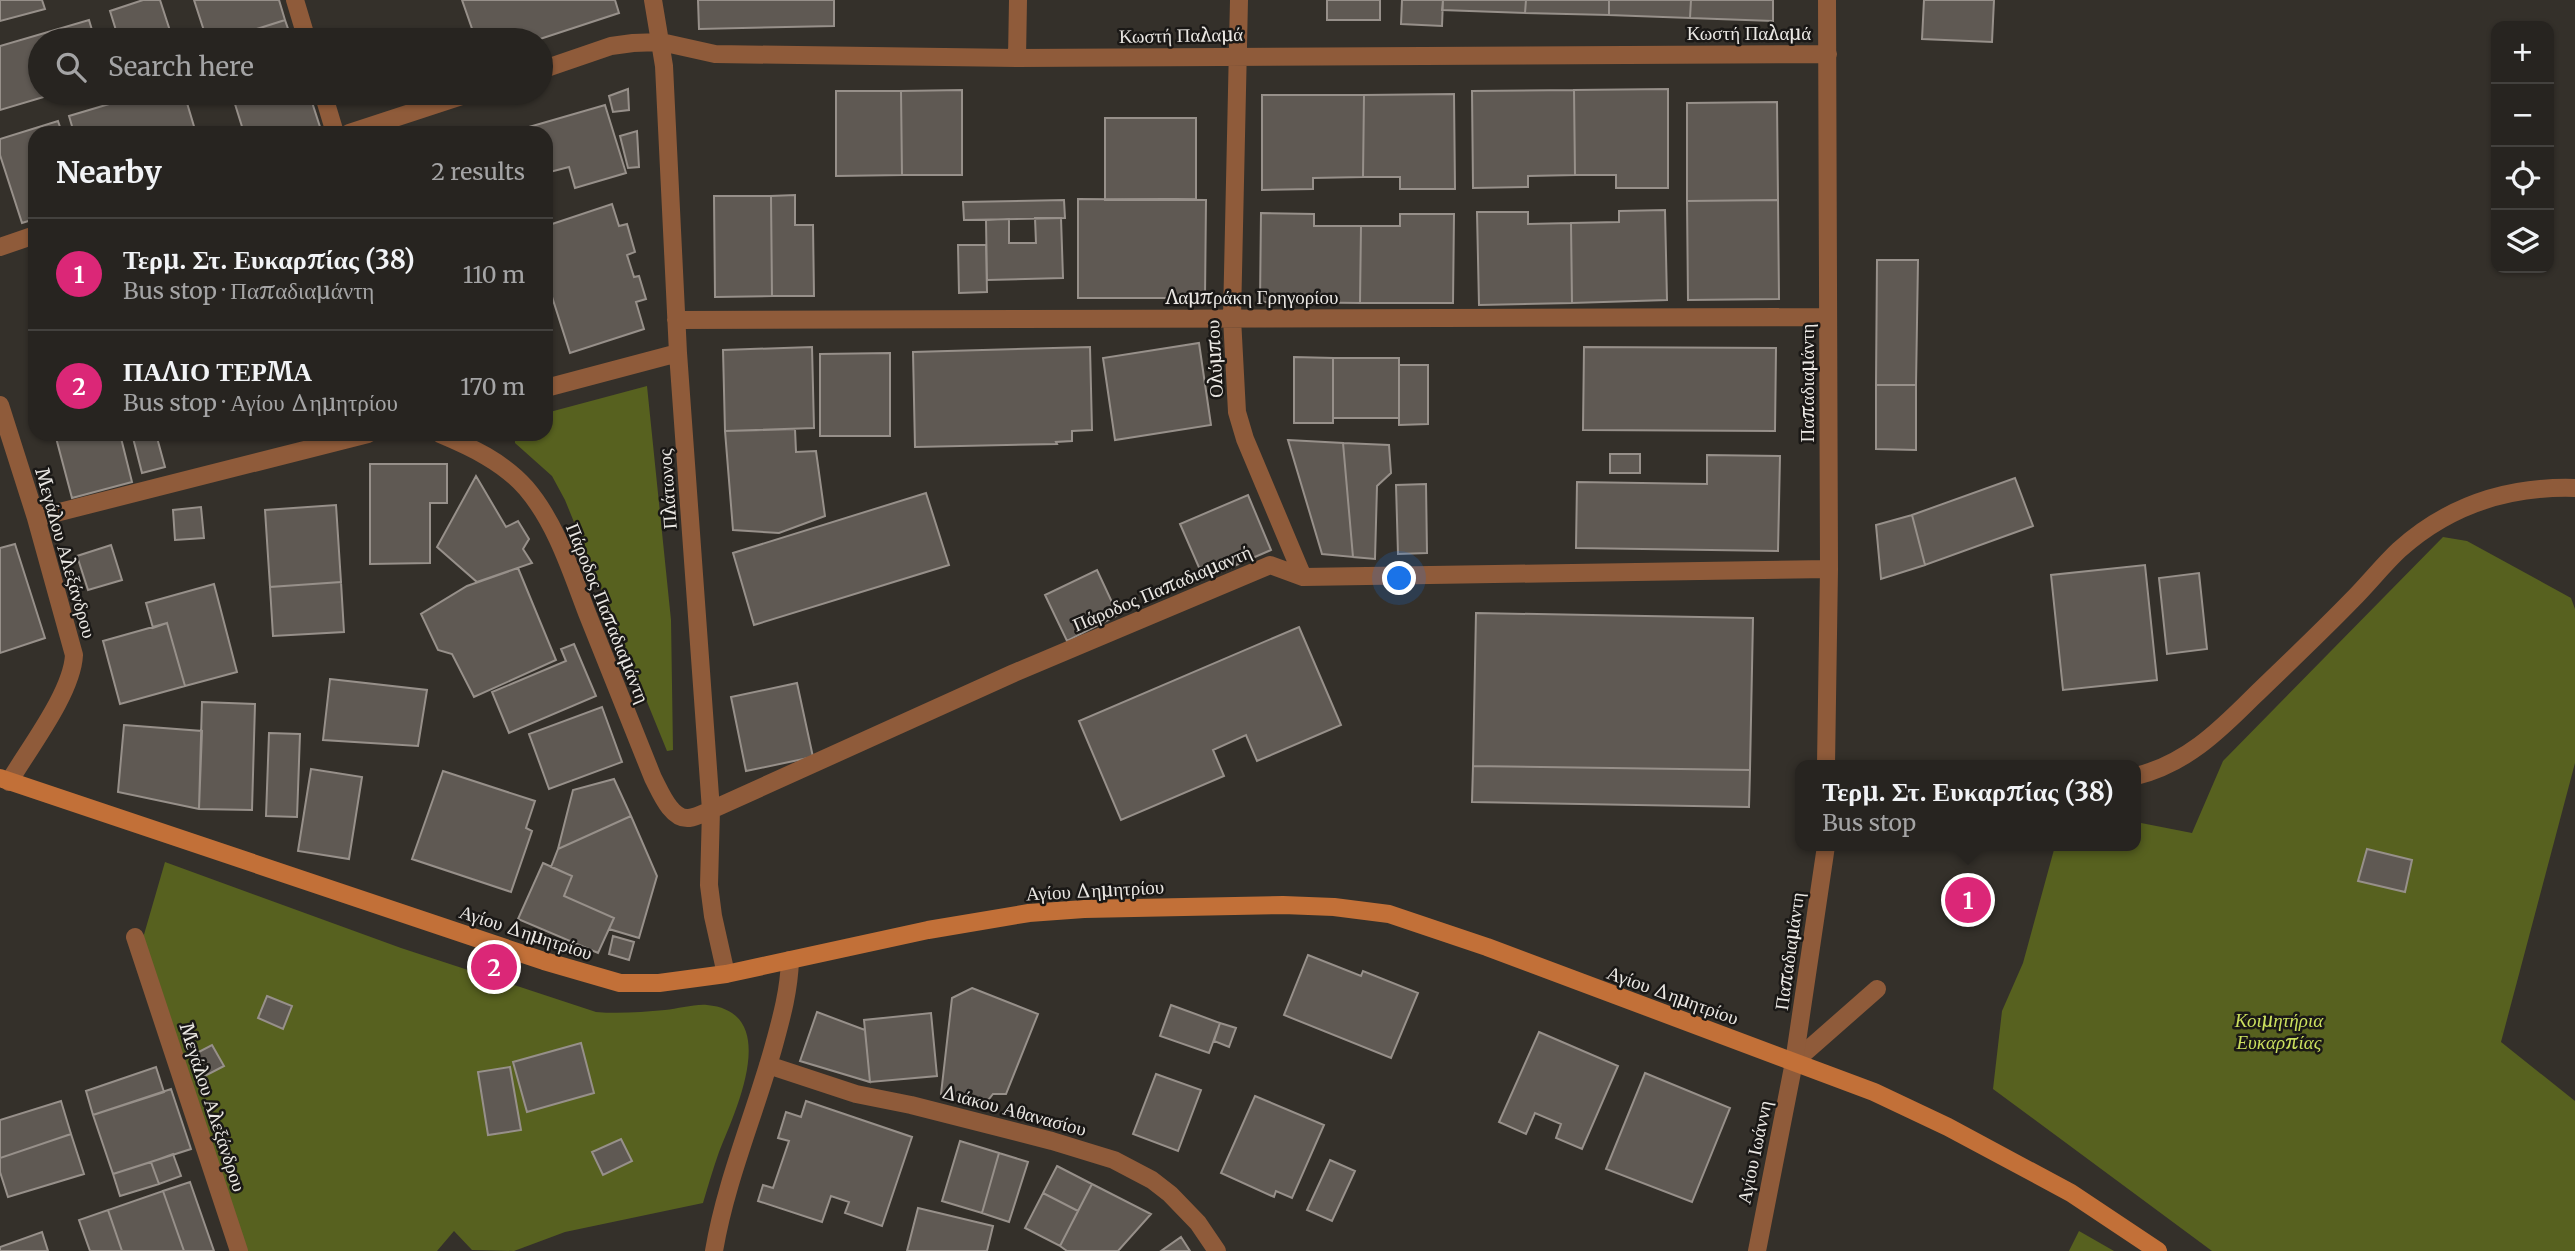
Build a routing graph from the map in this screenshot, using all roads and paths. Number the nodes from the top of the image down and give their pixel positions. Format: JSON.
{"nodes":[{"id":1,"x":295,"y":0,"type":"edge"},
{"id":2,"x":653,"y":0,"type":"edge"},
{"id":3,"x":1018,"y":0,"type":"edge"},
{"id":4,"x":1239,"y":0,"type":"edge"},
{"id":5,"x":1827,"y":0,"type":"edge"},
{"id":6,"x":303,"y":28,"type":"edge"},
{"id":7,"x":661,"y":42,"type":"junction"},
{"id":8,"x":1828,"y":54,"type":"junction"},
{"id":9,"x":1239,"y":55,"type":"junction"},
{"id":10,"x":1017,"y":58,"type":"junction"},
{"id":11,"x":553,"y":66,"type":"edge"},
{"id":12,"x":327,"y":105,"type":"edge"},
{"id":13,"x":434,"y":105,"type":"edge"},
{"id":14,"x":333,"y":126,"type":"edge"},
{"id":15,"x":370,"y":126,"type":"edge"},
{"id":16,"x":28,"y":237,"type":"edge"},
{"id":17,"x":0,"y":247,"type":"edge"},
{"id":18,"x":1828,"y":317,"type":"junction"},
{"id":19,"x":1232,"y":318,"type":"junction"},
{"id":20,"x":676,"y":320,"type":"junction"},
{"id":21,"x":678,"y":353,"type":"junction"},
{"id":22,"x":553,"y":386,"type":"edge"},
{"id":23,"x":0,"y":405,"type":"edge"},
{"id":24,"x":341,"y":441,"type":"edge"},
{"id":25,"x":454,"y":441,"type":"edge"},
{"id":26,"x":2575,"y":488,"type":"edge"},
{"id":27,"x":36,"y":518,"type":"junction"},
{"id":28,"x":1829,"y":569,"type":"junction"},
{"id":29,"x":1303,"y":578,"type":"junction"},
{"id":30,"x":1826,"y":760,"type":"edge"},
{"id":31,"x":2141,"y":774,"type":"edge"},
{"id":32,"x":4,"y":780,"type":"edge"},
{"id":33,"x":710,"y":810,"type":"junction"},
{"id":34,"x":1830,"y":851,"type":"edge"},
{"id":35,"x":135,"y":937,"type":"dead end"},
{"id":36,"x":790,"y":960,"type":"junction"},
{"id":37,"x":726,"y":974,"type":"junction"},
{"id":38,"x":1877,"y":989,"type":"dead end"},
{"id":39,"x":1794,"y":1062,"type":"junction"},
{"id":40,"x":768,"y":1065,"type":"junction"},
{"id":41,"x":239,"y":1251,"type":"edge"},
{"id":42,"x":714,"y":1251,"type":"edge"},
{"id":43,"x":1217,"y":1251,"type":"edge"},
{"id":44,"x":1757,"y":1251,"type":"edge"},
{"id":45,"x":2158,"y":1251,"type":"edge"}],
"edges":[{"from":1,"to":6,"type":"street"},
{"from":2,"to":7,"type":"street","name":"Πλάτωνος"},
{"from":3,"to":10,"type":"street"},
{"from":4,"to":9,"type":"street","name":"Ολύμπου"},
{"from":5,"to":8,"type":"street","name":"Παπαδιαμάντη"},
{"from":7,"to":10,"type":"street","name":"Κωστή Παλαμά"},
{"from":7,"to":11,"type":"street","name":"Κωστή Παλαμά"},
{"from":7,"to":20,"type":"street","name":"Πλάτωνος"},
{"from":8,"to":9,"type":"street","name":"Κωστή Παλαμά"},
{"from":8,"to":18,"type":"street","name":"Παπαδιαμάντη"},
{"from":9,"to":10,"type":"street","name":"Κωστή Παλαμά"},
{"from":9,"to":19,"type":"street","name":"Ολύμπου"},
{"from":12,"to":14,"type":"street"},
{"from":13,"to":15,"type":"street"},
{"from":16,"to":17,"type":"street"},
{"from":18,"to":19,"type":"street","name":"Λαμπράκη Γρηγορίου"},
{"from":18,"to":28,"type":"street","name":"Παπαδιαμάντη"},
{"from":19,"to":20,"type":"street","name":"Λαμπράκη Γρηγορίου"},
{"from":19,"to":29,"type":"street","name":"Ολύμπου"},
{"from":20,"to":21,"type":"street","name":"Πλάτωνος"},
{"from":21,"to":22,"type":"street"},
{"from":21,"to":33,"type":"street","name":"Πλάτωνος"},
{"from":23,"to":27,"type":"street","name":"Μεγάλου Αλεξάνδρου"},
{"from":24,"to":27,"type":"street"},
{"from":25,"to":33,"type":"street","name":"Πάροδος Παπαδιαμάντη"},
{"from":26,"to":31,"type":"street"},
{"from":27,"to":32,"type":"street","name":"Μεγάλου Αλεξάνδρου"},
{"from":28,"to":29,"type":"street","name":"Πάροδος Παπαδιαμαντή"},
{"from":28,"to":30,"type":"street","name":"Παπαδιαμάντη"},
{"from":29,"to":33,"type":"street","name":"Πάροδος Παπαδιαμαντή"},
{"from":32,"to":37,"type":"street","name":"Αγίου Δημητρίου"},
{"from":33,"to":37,"type":"street","name":"Πλάτωνος"},
{"from":34,"to":39,"type":"street","name":"Παπαδιαμάντη"},
{"from":35,"to":41,"type":"street","name":"Μεγάλου Αλεξάνδρου"},
{"from":36,"to":37,"type":"street","name":"Αγίου Δημητρίου"},
{"from":36,"to":39,"type":"street","name":"Αγίου Δημητρίου"},
{"from":36,"to":40,"type":"street"},
{"from":38,"to":39,"type":"street"},
{"from":39,"to":44,"type":"street","name":"Αγίου Ιωάννη"},
{"from":39,"to":45,"type":"street","name":"Αγίου Δημητρίου"},
{"from":40,"to":42,"type":"street"},
{"from":40,"to":43,"type":"street","name":"Διάκου Αθανασίου"}]}
